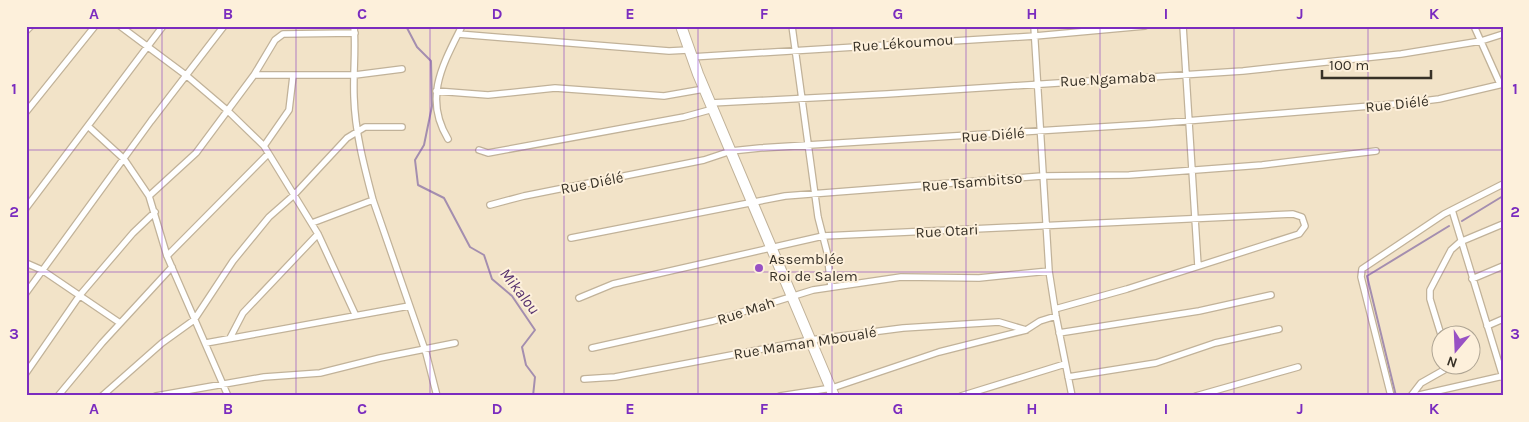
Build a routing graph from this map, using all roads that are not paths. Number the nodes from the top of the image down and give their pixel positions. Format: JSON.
{"nodes":[{"id":1,"x":31,"y":26,"type":"edge"},
{"id":2,"x":95,"y":26,"type":"edge"},
{"id":3,"x":120,"y":26,"type":"edge"},
{"id":4,"x":163,"y":26,"type":"edge"},
{"id":5,"x":224,"y":26,"type":"edge"},
{"id":6,"x":462,"y":26,"type":"edge"},
{"id":7,"x":681,"y":26,"type":"edge"},
{"id":8,"x":792,"y":26,"type":"edge"},
{"id":9,"x":1034,"y":26,"type":"edge"},
{"id":10,"x":1145,"y":26,"type":"edge"},
{"id":11,"x":1183,"y":26,"type":"edge"},
{"id":12,"x":1474,"y":26,"type":"edge"},
{"id":13,"x":354,"y":30,"type":"edge"},
{"id":14,"x":26,"y":31,"type":"edge"},
{"id":15,"x":458,"y":34,"type":"junction"},
{"id":16,"x":1503,"y":34,"type":"edge"},
{"id":17,"x":1035,"y":36,"type":"junction"},
{"id":18,"x":1481,"y":41,"type":"junction"},
{"id":19,"x":148,"y":48,"type":"junction"},
{"id":20,"x":795,"y":50,"type":"junction"},
{"id":21,"x":690,"y":53,"type":"junction"},
{"id":22,"x":402,"y":69,"type":"dead end"},
{"id":23,"x":1186,"y":74,"type":"junction"},
{"id":24,"x":254,"y":75,"type":"junction"},
{"id":25,"x":355,"y":75,"type":"junction"},
{"id":26,"x":187,"y":76,"type":"junction"},
{"id":27,"x":292,"y":76,"type":"junction"},
{"id":28,"x":1038,"y":83,"type":"junction"},
{"id":29,"x":1501,"y":84,"type":"edge"},
{"id":30,"x":704,"y":88,"type":"junction"},
{"id":31,"x":436,"y":91,"type":"junction"},
{"id":32,"x":802,"y":98,"type":"junction"},
{"id":33,"x":712,"y":106,"type":"junction"},
{"id":34,"x":228,"y":111,"type":"junction"},
{"id":35,"x":26,"y":112,"type":"edge"},
{"id":36,"x":1188,"y":120,"type":"junction"},
{"id":37,"x":89,"y":127,"type":"junction"},
{"id":38,"x":402,"y":127,"type":"dead end"},
{"id":39,"x":358,"y":131,"type":"junction"},
{"id":40,"x":1040,"y":132,"type":"junction"},
{"id":41,"x":448,"y":139,"type":"dead end"},
{"id":42,"x":810,"y":144,"type":"junction"},
{"id":43,"x":264,"y":146,"type":"junction"},
{"id":44,"x":480,"y":150,"type":"dead end"},
{"id":45,"x":731,"y":151,"type":"junction"},
{"id":46,"x":1376,"y":151,"type":"dead end"},
{"id":47,"x":268,"y":154,"type":"junction"},
{"id":48,"x":124,"y":159,"type":"junction"},
{"id":49,"x":1193,"y":170,"type":"junction"},
{"id":50,"x":1042,"y":176,"type":"junction"},
{"id":51,"x":1503,"y":184,"type":"edge"},
{"id":52,"x":294,"y":194,"type":"junction"},
{"id":53,"x":815,"y":194,"type":"junction"},
{"id":54,"x":149,"y":196,"type":"junction"},
{"id":55,"x":373,"y":200,"type":"junction"},
{"id":56,"x":752,"y":202,"type":"junction"},
{"id":57,"x":490,"y":205,"type":"dead end"},
{"id":58,"x":26,"y":208,"type":"edge"},
{"id":59,"x":1452,"y":210,"type":"junction"},
{"id":60,"x":155,"y":212,"type":"junction"},
{"id":61,"x":1195,"y":218,"type":"junction"},
{"id":62,"x":312,"y":223,"type":"junction"},
{"id":63,"x":1503,"y":224,"type":"edge"},
{"id":64,"x":1045,"y":227,"type":"junction"},
{"id":65,"x":318,"y":234,"type":"junction"},
{"id":66,"x":823,"y":236,"type":"junction"},
{"id":67,"x":571,"y":238,"type":"dead end"},
{"id":68,"x":1460,"y":242,"type":"junction"},
{"id":69,"x":772,"y":246,"type":"junction"},
{"id":70,"x":167,"y":256,"type":"junction"},
{"id":71,"x":26,"y":264,"type":"edge"},
{"id":72,"x":1198,"y":266,"type":"junction"},
{"id":73,"x":1503,"y":266,"type":"edge"},
{"id":74,"x":172,"y":267,"type":"junction"},
{"id":75,"x":42,"y":270,"type":"junction"},
{"id":76,"x":1049,"y":271,"type":"junction"},
{"id":77,"x":1472,"y":279,"type":"junction"},
{"id":78,"x":831,"y":287,"type":"junction"},
{"id":79,"x":26,"y":293,"type":"edge"},
{"id":80,"x":80,"y":295,"type":"junction"},
{"id":81,"x":1271,"y":295,"type":"dead end"},
{"id":82,"x":791,"y":296,"type":"junction"},
{"id":83,"x":579,"y":298,"type":"dead end"},
{"id":84,"x":409,"y":306,"type":"junction"},
{"id":85,"x":1055,"y":308,"type":"junction"},
{"id":86,"x":355,"y":314,"type":"junction"},
{"id":87,"x":1056,"y":316,"type":"junction"},
{"id":88,"x":1503,"y":319,"type":"edge"},
{"id":89,"x":194,"y":320,"type":"junction"},
{"id":90,"x":120,"y":323,"type":"junction"},
{"id":91,"x":1438,"y":324,"type":"edge"},
{"id":92,"x":1488,"y":326,"type":"junction"},
{"id":93,"x":1279,"y":329,"type":"dead end"},
{"id":94,"x":1026,"y":330,"type":"junction"},
{"id":95,"x":1059,"y":333,"type":"junction"},
{"id":96,"x":230,"y":338,"type":"junction"},
{"id":97,"x":810,"y":340,"type":"junction"},
{"id":98,"x":206,"y":343,"type":"junction"},
{"id":99,"x":456,"y":343,"type":"dead end"},
{"id":100,"x":592,"y":348,"type":"dead end"},
{"id":101,"x":424,"y":350,"type":"junction"},
{"id":102,"x":1065,"y":364,"type":"junction"},
{"id":103,"x":1298,"y":367,"type":"dead end"},
{"id":104,"x":26,"y":373,"type":"edge"},
{"id":105,"x":1437,"y":374,"type":"edge"},
{"id":106,"x":1503,"y":376,"type":"edge"},
{"id":107,"x":1068,"y":377,"type":"junction"},
{"id":108,"x":584,"y":379,"type":"dead end"},
{"id":109,"x":225,"y":384,"type":"junction"},
{"id":110,"x":833,"y":392,"type":"edge"},
{"id":111,"x":58,"y":396,"type":"edge"},
{"id":112,"x":102,"y":396,"type":"edge"},
{"id":113,"x":156,"y":396,"type":"edge"},
{"id":114,"x":228,"y":396,"type":"edge"},
{"id":115,"x":437,"y":396,"type":"edge"},
{"id":116,"x":780,"y":396,"type":"edge"},
{"id":117,"x":961,"y":396,"type":"edge"},
{"id":118,"x":1072,"y":396,"type":"edge"},
{"id":119,"x":1196,"y":396,"type":"edge"},
{"id":120,"x":1391,"y":396,"type":"edge"},
{"id":121,"x":1411,"y":396,"type":"edge"},
{"id":122,"x":1415,"y":396,"type":"edge"}],
"edges":[{"from":1,"to":14,"type":"street"},
{"from":2,"to":35,"type":"street"},
{"from":3,"to":19,"type":"street"},
{"from":4,"to":19,"type":"street"},
{"from":5,"to":26,"type":"street"},
{"from":6,"to":15,"type":"street"},
{"from":7,"to":21,"type":"highway"},
{"from":8,"to":20,"type":"street"},
{"from":9,"to":17,"type":"street"},
{"from":10,"to":17,"type":"street","name":"Rue Lékoumou"},
{"from":11,"to":23,"type":"street"},
{"from":12,"to":18,"type":"street"},
{"from":13,"to":24,"type":"street"},
{"from":13,"to":25,"type":"street"},
{"from":15,"to":21,"type":"street","name":"Rue Lékoumou"},
{"from":15,"to":31,"type":"street"},
{"from":16,"to":18,"type":"street","name":"Rue Ngamaba"},
{"from":17,"to":20,"type":"street","name":"Rue Lékoumou"},
{"from":17,"to":28,"type":"street"},
{"from":18,"to":23,"type":"street","name":"Rue Ngamaba"},
{"from":18,"to":29,"type":"street"},
{"from":19,"to":26,"type":"street"},
{"from":19,"to":37,"type":"street"},
{"from":20,"to":21,"type":"street","name":"Rue Lékoumou"},
{"from":20,"to":32,"type":"street"},
{"from":21,"to":30,"type":"highway"},
{"from":22,"to":25,"type":"street"},
{"from":23,"to":28,"type":"street","name":"Rue Ngamaba"},
{"from":23,"to":36,"type":"street"},
{"from":24,"to":27,"type":"street"},
{"from":24,"to":34,"type":"street"},
{"from":25,"to":27,"type":"street"},
{"from":25,"to":39,"type":"street"},
{"from":26,"to":34,"type":"street"},
{"from":26,"to":48,"type":"street"},
{"from":27,"to":43,"type":"street"},
{"from":28,"to":32,"type":"street","name":"Rue Ngamaba"},
{"from":28,"to":40,"type":"street"},
{"from":29,"to":36,"type":"street","name":"Rue Diélé"},
{"from":30,"to":31,"type":"street"},
{"from":30,"to":33,"type":"highway"},
{"from":31,"to":41,"type":"street"},
{"from":32,"to":33,"type":"street","name":"Rue Ngamaba"},
{"from":32,"to":42,"type":"street"},
{"from":33,"to":44,"type":"street","name":"Rue Ngamaba"},
{"from":33,"to":45,"type":"highway"},
{"from":34,"to":43,"type":"street"},
{"from":34,"to":54,"type":"street"},
{"from":36,"to":40,"type":"street","name":"Rue Diélé"},
{"from":36,"to":49,"type":"street"},
{"from":37,"to":48,"type":"street"},
{"from":37,"to":58,"type":"street"},
{"from":38,"to":39,"type":"street"},
{"from":39,"to":52,"type":"street"},
{"from":39,"to":55,"type":"street"},
{"from":40,"to":42,"type":"street","name":"Rue Diélé"},
{"from":40,"to":50,"type":"street"},
{"from":42,"to":45,"type":"street","name":"Rue Diélé"},
{"from":42,"to":53,"type":"street"},
{"from":43,"to":47,"type":"street"},
{"from":45,"to":56,"type":"highway"},
{"from":45,"to":57,"type":"street","name":"Rue Diélé"},
{"from":46,"to":49,"type":"street","name":"Rue Tsambitso"},
{"from":47,"to":52,"type":"street"},
{"from":47,"to":70,"type":"street"},
{"from":48,"to":54,"type":"street"},
{"from":48,"to":75,"type":"street"},
{"from":49,"to":50,"type":"street","name":"Rue Tsambitso"},
{"from":49,"to":61,"type":"street"},
{"from":50,"to":53,"type":"street","name":"Rue Tsambitso"},
{"from":50,"to":64,"type":"street"},
{"from":51,"to":59,"type":"street"},
{"from":52,"to":62,"type":"street"},
{"from":52,"to":89,"type":"street"},
{"from":53,"to":56,"type":"street","name":"Rue Tsambitso"},
{"from":53,"to":66,"type":"street"},
{"from":54,"to":60,"type":"street"},
{"from":55,"to":62,"type":"street"},
{"from":55,"to":84,"type":"street"},
{"from":56,"to":67,"type":"street","name":"Rue Tsambitso"},
{"from":56,"to":69,"type":"highway"},
{"from":59,"to":68,"type":"street"},
{"from":59,"to":120,"type":"street"},
{"from":60,"to":70,"type":"street"},
{"from":60,"to":80,"type":"street"},
{"from":61,"to":64,"type":"street","name":"Rue Otari"},
{"from":61,"to":72,"type":"street"},
{"from":61,"to":72,"type":"street","name":"Rue Otari"},
{"from":62,"to":65,"type":"street"},
{"from":63,"to":68,"type":"street"},
{"from":64,"to":66,"type":"street","name":"Rue Otari"},
{"from":64,"to":76,"type":"street"},
{"from":65,"to":86,"type":"street"},
{"from":65,"to":96,"type":"street"},
{"from":66,"to":69,"type":"street","name":"Rue Otari"},
{"from":66,"to":78,"type":"street"},
{"from":68,"to":77,"type":"street"},
{"from":68,"to":91,"type":"street"},
{"from":69,"to":82,"type":"highway"},
{"from":69,"to":83,"type":"street","name":"Rue Otari"},
{"from":70,"to":74,"type":"street"},
{"from":71,"to":75,"type":"street"},
{"from":72,"to":85,"type":"street"},
{"from":73,"to":77,"type":"street"},
{"from":74,"to":89,"type":"street"},
{"from":74,"to":90,"type":"street"},
{"from":75,"to":79,"type":"street"},
{"from":75,"to":80,"type":"street"},
{"from":76,"to":78,"type":"street","name":"Rue Mah"},
{"from":76,"to":85,"type":"street"},
{"from":77,"to":92,"type":"street"},
{"from":78,"to":82,"type":"street","name":"Rue Mah"},
{"from":80,"to":90,"type":"street"},
{"from":80,"to":104,"type":"street"},
{"from":81,"to":95,"type":"street"},
{"from":82,"to":97,"type":"highway"},
{"from":82,"to":100,"type":"street","name":"Rue Mah"},
{"from":84,"to":86,"type":"street"},
{"from":84,"to":101,"type":"street"},
{"from":85,"to":87,"type":"street"},
{"from":86,"to":96,"type":"street"},
{"from":87,"to":94,"type":"street"},
{"from":87,"to":95,"type":"street"},
{"from":88,"to":92,"type":"street"},
{"from":89,"to":98,"type":"street"},
{"from":89,"to":112,"type":"street"},
{"from":90,"to":111,"type":"street"},
{"from":92,"to":106,"type":"street"},
{"from":93,"to":107,"type":"street"},
{"from":94,"to":97,"type":"street","name":"Rue Maman Mboualé"},
{"from":94,"to":110,"type":"street"},
{"from":95,"to":102,"type":"street"},
{"from":96,"to":98,"type":"street"},
{"from":97,"to":108,"type":"street","name":"Rue Maman Mboualé"},
{"from":97,"to":110,"type":"highway"},
{"from":98,"to":109,"type":"street"},
{"from":99,"to":101,"type":"street"},
{"from":101,"to":109,"type":"street"},
{"from":101,"to":115,"type":"street"},
{"from":102,"to":107,"type":"street"},
{"from":102,"to":117,"type":"street"},
{"from":103,"to":119,"type":"street"},
{"from":105,"to":121,"type":"street"},
{"from":106,"to":122,"type":"street"},
{"from":107,"to":118,"type":"street"},
{"from":109,"to":113,"type":"street"},
{"from":109,"to":114,"type":"street"},
{"from":110,"to":116,"type":"street"}]}
